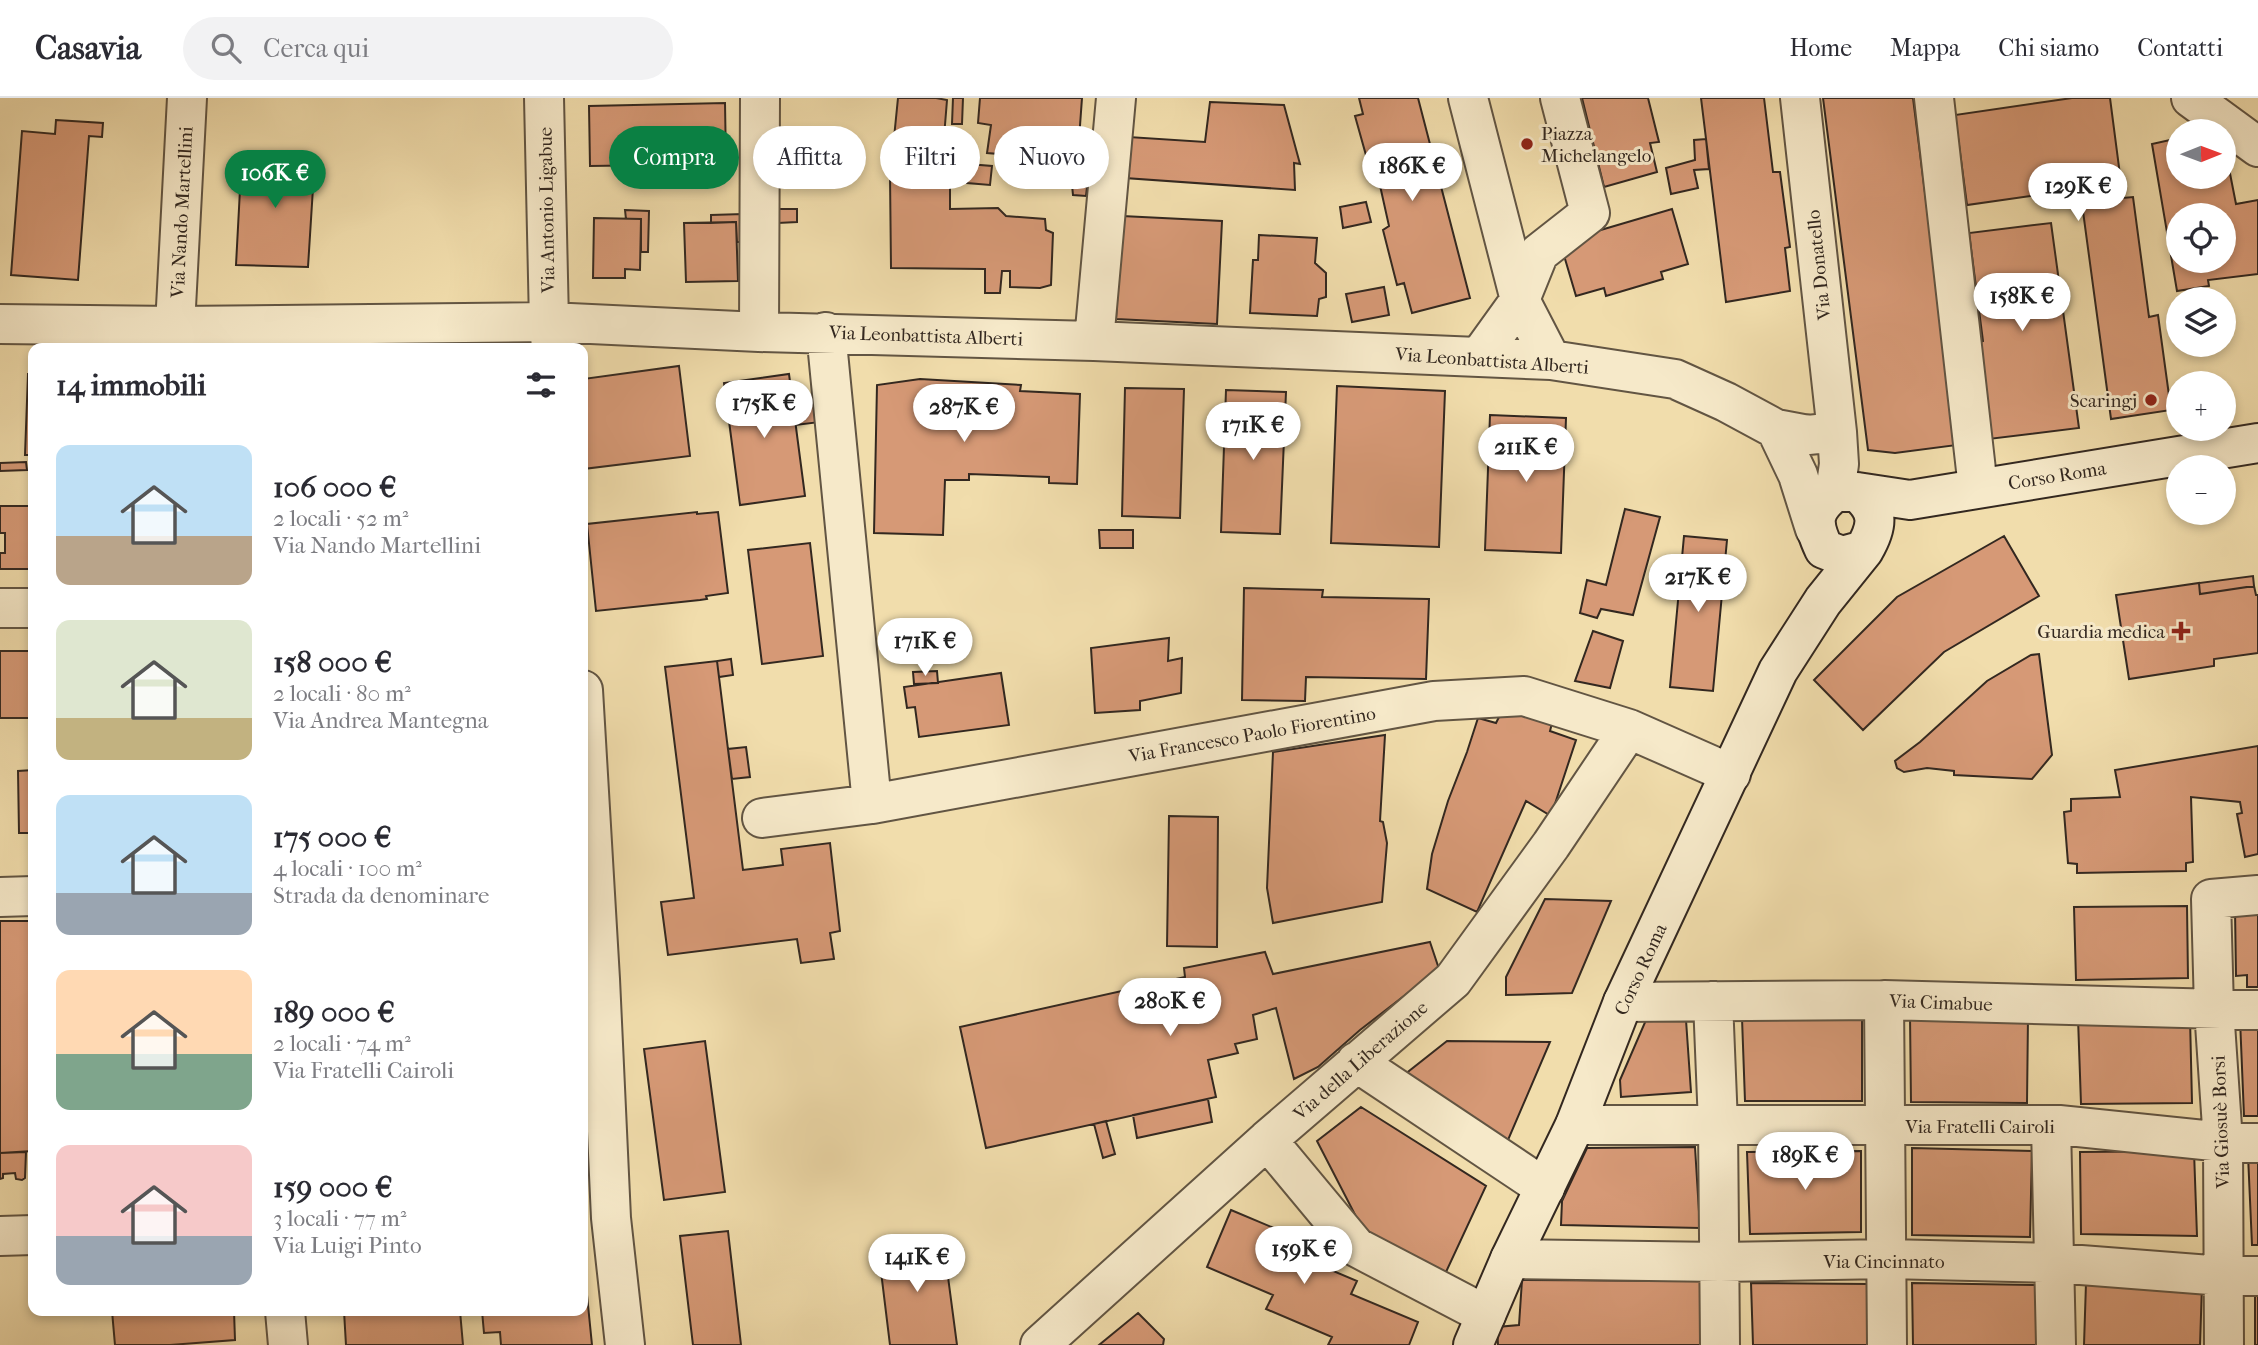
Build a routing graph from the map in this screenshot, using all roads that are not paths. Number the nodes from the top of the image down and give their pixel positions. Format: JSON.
{"nodes":[{"id":1,"x":187,"y":98,"type":"edge"},
{"id":2,"x":544,"y":98,"type":"edge"},
{"id":3,"x":760,"y":98,"type":"edge"},
{"id":4,"x":1116,"y":98,"type":"edge"},
{"id":5,"x":1468,"y":98,"type":"edge"},
{"id":6,"x":1560,"y":98,"type":"edge"},
{"id":7,"x":1800,"y":98,"type":"edge"},
{"id":8,"x":1934,"y":98,"type":"edge"},
{"id":9,"x":2191,"y":98,"type":"edge"},
{"id":10,"x":2250,"y":134,"type":"edge"},
{"id":11,"x":1520,"y":300,"type":"junction"},
{"id":12,"x":0,"y":324,"type":"edge"},
{"id":13,"x":175,"y":326,"type":"junction"},
{"id":14,"x":759,"y":331,"type":"junction"},
{"id":15,"x":826,"y":332,"type":"junction"},
{"id":16,"x":550,"y":335,"type":"edge"},
{"id":17,"x":132,"y":337,"type":"edge"},
{"id":18,"x":1094,"y":341,"type":"junction"},
{"id":19,"x":1479,"y":357,"type":"junction"},
{"id":20,"x":1551,"y":360,"type":"junction"},
{"id":21,"x":1776,"y":429,"type":"junction"},
{"id":22,"x":1837,"y":432,"type":"junction"},
{"id":23,"x":2258,"y":443,"type":"edge"},
{"id":24,"x":1978,"y":488,"type":"junction"},
{"id":25,"x":1831,"y":512,"type":"junction"},
{"id":26,"x":1864,"y":550,"type":"junction"},
{"id":27,"x":1823,"y":601,"type":"junction"},
{"id":28,"x":0,"y":608,"type":"edge"},
{"id":29,"x":28,"y":608,"type":"edge"},
{"id":30,"x":1629,"y":729,"type":"junction"},
{"id":31,"x":1731,"y":774,"type":"junction"},
{"id":32,"x":872,"y":804,"type":"junction"},
{"id":33,"x":762,"y":818,"type":"dead end"},
{"id":34,"x":588,"y":870,"type":"edge"},
{"id":35,"x":2258,"y":895,"type":"edge"},
{"id":36,"x":28,"y":896,"type":"edge"},
{"id":37,"x":0,"y":897,"type":"edge"},
{"id":38,"x":1884,"y":1000,"type":"junction"},
{"id":39,"x":1713,"y":1001,"type":"junction"},
{"id":40,"x":1623,"y":1002,"type":"junction"},
{"id":41,"x":2214,"y":1009,"type":"junction"},
{"id":42,"x":2258,"y":1010,"type":"edge"},
{"id":43,"x":1356,"y":1062,"type":"junction"},
{"id":44,"x":1718,"y":1124,"type":"junction"},
{"id":45,"x":1575,"y":1125,"type":"junction"},
{"id":46,"x":2050,"y":1126,"type":"junction"},
{"id":47,"x":1885,"y":1127,"type":"junction"},
{"id":48,"x":1267,"y":1140,"type":"junction"},
{"id":49,"x":2241,"y":1142,"type":"edge"},
{"id":50,"x":1545,"y":1188,"type":"junction"},
{"id":51,"x":597,"y":1218,"type":"edge"},
{"id":52,"x":28,"y":1235,"type":"edge"},
{"id":53,"x":0,"y":1236,"type":"edge"},
{"id":54,"x":1510,"y":1259,"type":"junction"},
{"id":55,"x":1887,"y":1259,"type":"junction"},
{"id":56,"x":1720,"y":1262,"type":"junction"},
{"id":57,"x":2055,"y":1263,"type":"junction"},
{"id":58,"x":2241,"y":1276,"type":"edge"},
{"id":59,"x":285,"y":1316,"type":"edge"},
{"id":60,"x":1479,"y":1330,"type":"edge"},
{"id":61,"x":288,"y":1345,"type":"edge"},
{"id":62,"x":625,"y":1345,"type":"edge"},
{"id":63,"x":1040,"y":1345,"type":"edge"},
{"id":64,"x":1720,"y":1345,"type":"edge"},
{"id":65,"x":1887,"y":1345,"type":"edge"},
{"id":66,"x":2056,"y":1345,"type":"edge"},
{"id":67,"x":2224,"y":1345,"type":"edge"}],
"edges":[{"from":1,"to":13,"type":"street","name":"Via Nando Martellini"},
{"from":2,"to":16,"type":"street","name":"Via Antonio Ligabue"},
{"from":3,"to":14,"type":"street"},
{"from":4,"to":18,"type":"street"},
{"from":5,"to":11,"type":"street"},
{"from":6,"to":11,"type":"street"},
{"from":7,"to":22,"type":"street","name":"Via Donatello"},
{"from":8,"to":24,"type":"street"},
{"from":9,"to":10,"type":"street"},
{"from":11,"to":19,"type":"street"},
{"from":11,"to":20,"type":"street"},
{"from":12,"to":17,"type":"street","name":"Via Leonbattista Alberti"},
{"from":13,"to":16,"type":"street","name":"Via Leonbattista Alberti"},
{"from":13,"to":17,"type":"street","name":"Via Leonbattista Alberti"},
{"from":14,"to":15,"type":"street","name":"Via Leonbattista Alberti"},
{"from":14,"to":16,"type":"street","name":"Via Leonbattista Alberti"},
{"from":15,"to":18,"type":"street","name":"Via Leonbattista Alberti"},
{"from":15,"to":32,"type":"street"},
{"from":18,"to":19,"type":"street","name":"Via Leonbattista Alberti"},
{"from":19,"to":20,"type":"street","name":"Via Leonbattista Alberti"},
{"from":20,"to":21,"type":"street","name":"Via Leonbattista Alberti"},
{"from":21,"to":22,"type":"street","name":"Via Leonbattista Alberti"},
{"from":21,"to":25,"type":"street"},
{"from":22,"to":25,"type":"street"},
{"from":23,"to":24,"type":"street","name":"Corso Roma"},
{"from":24,"to":25,"type":"street","name":"Corso Roma"},
{"from":25,"to":26,"type":"street"},
{"from":25,"to":26,"type":"street"},
{"from":25,"to":27,"type":"street","name":"Corso Roma"},
{"from":26,"to":27,"type":"street","name":"Corso Roma"},
{"from":27,"to":31,"type":"street","name":"Corso Roma"},
{"from":28,"to":29,"type":"street"},
{"from":30,"to":31,"type":"street","name":"Via Francesco Paolo Fiorentino"},
{"from":30,"to":32,"type":"street","name":"Via Francesco Paolo Fiorentino"},
{"from":30,"to":43,"type":"street","name":"Via della Liberazione"},
{"from":31,"to":40,"type":"street","name":"Corso Roma"},
{"from":32,"to":33,"type":"street","name":"Via Francesco Paolo Fiorentino"},
{"from":34,"to":51,"type":"street"},
{"from":35,"to":41,"type":"street","name":"Via Giosuè Borsi"},
{"from":36,"to":37,"type":"street"},
{"from":38,"to":39,"type":"street","name":"Via Cimabue"},
{"from":38,"to":41,"type":"street","name":"Via Cimabue"},
{"from":38,"to":47,"type":"street"},
{"from":39,"to":40,"type":"street","name":"Via Cimabue"},
{"from":39,"to":44,"type":"street"},
{"from":40,"to":45,"type":"street","name":"Corso Roma"},
{"from":41,"to":42,"type":"street","name":"Via Cimabue"},
{"from":41,"to":49,"type":"street","name":"Via Giosuè Borsi"},
{"from":43,"to":48,"type":"street","name":"Via della Liberazione"},
{"from":43,"to":50,"type":"street"},
{"from":44,"to":45,"type":"street","name":"Via Fratelli Cairoli"},
{"from":44,"to":47,"type":"street","name":"Via Fratelli Cairoli"},
{"from":44,"to":56,"type":"street"},
{"from":45,"to":50,"type":"street","name":"Corso Roma"},
{"from":46,"to":47,"type":"street","name":"Via Fratelli Cairoli"},
{"from":46,"to":49,"type":"street","name":"Via Fratelli Cairoli"},
{"from":46,"to":57,"type":"street"},
{"from":47,"to":55,"type":"street"},
{"from":48,"to":60,"type":"street"},
{"from":48,"to":63,"type":"street","name":"Via della Liberazione"},
{"from":49,"to":58,"type":"street","name":"Via Giosuè Borsi"},
{"from":50,"to":54,"type":"street","name":"Corso Roma"},
{"from":51,"to":62,"type":"street"},
{"from":52,"to":53,"type":"street"},
{"from":54,"to":56,"type":"street","name":"Via Cincinnato"},
{"from":54,"to":60,"type":"street","name":"Corso Roma"},
{"from":55,"to":56,"type":"street","name":"Via Cincinnato"},
{"from":55,"to":57,"type":"street","name":"Via Cincinnato"},
{"from":55,"to":65,"type":"street"},
{"from":56,"to":64,"type":"street"},
{"from":57,"to":58,"type":"street","name":"Via Cincinnato"},
{"from":57,"to":66,"type":"street"},
{"from":58,"to":67,"type":"street","name":"Via Giosuè Borsi"},
{"from":59,"to":61,"type":"street"}]}
